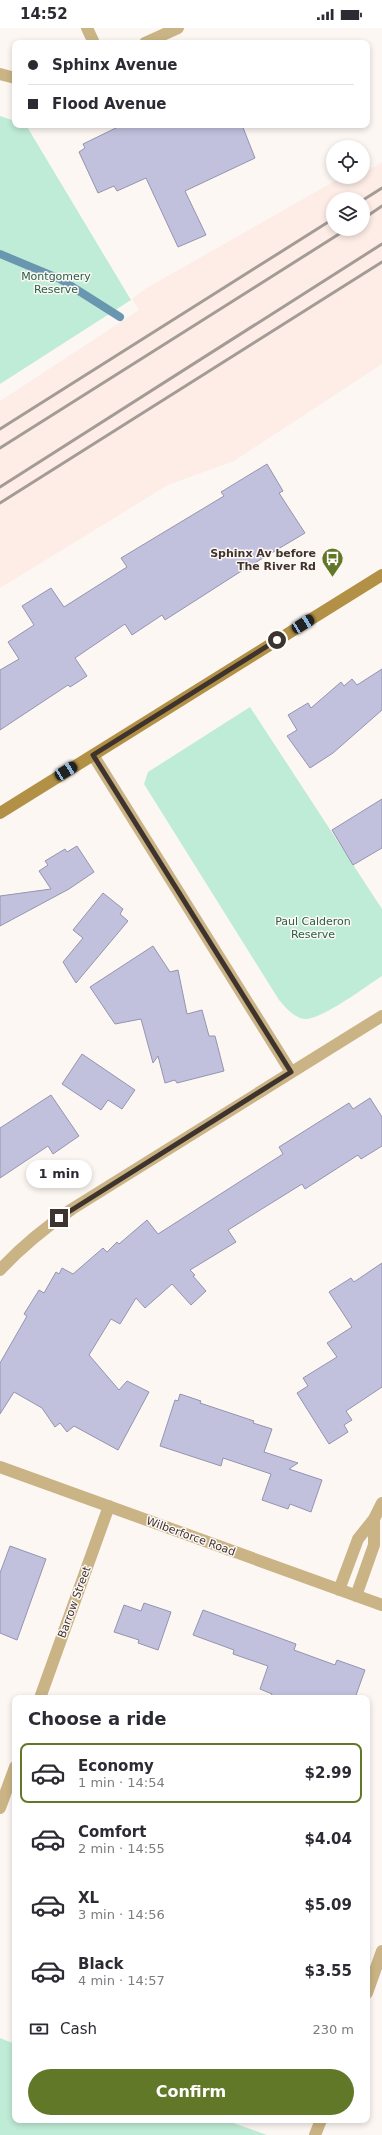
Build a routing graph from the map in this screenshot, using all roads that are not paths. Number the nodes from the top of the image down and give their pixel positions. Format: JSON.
{"nodes":[{"id":1,"x":87,"y":28,"type":"edge"},
{"id":2,"x":178,"y":28,"type":"edge"},
{"id":3,"x":93,"y":40,"type":"edge"},
{"id":4,"x":152,"y":40,"type":"edge"},
{"id":5,"x":0,"y":74,"type":"edge"},
{"id":6,"x":12,"y":77,"type":"edge"},
{"id":7,"x":382,"y":575,"type":"edge"},
{"id":8,"x":93,"y":755,"type":"junction"},
{"id":9,"x":0,"y":813,"type":"edge"},
{"id":10,"x":382,"y":1016,"type":"edge"},
{"id":11,"x":291,"y":1072,"type":"junction"},
{"id":12,"x":0,"y":1270,"type":"edge"},
{"id":13,"x":0,"y":1467,"type":"edge"},
{"id":14,"x":382,"y":1503,"type":"edge"},
{"id":15,"x":109,"y":1506,"type":"junction"},
{"id":16,"x":374,"y":1519,"type":"junction"},
{"id":17,"x":339,"y":1590,"type":"junction"},
{"id":18,"x":356,"y":1596,"type":"junction"},
{"id":19,"x":382,"y":1605,"type":"edge"},
{"id":20,"x":41,"y":1695,"type":"edge"},
{"id":21,"x":12,"y":1775,"type":"edge"},
{"id":22,"x":0,"y":1808,"type":"edge"},
{"id":23,"x":382,"y":1951,"type":"edge"},
{"id":24,"x":370,"y":1984,"type":"edge"},
{"id":25,"x":320,"y":2123,"type":"edge"},
{"id":26,"x":315,"y":2135,"type":"edge"}],
"edges":[{"from":1,"to":3,"type":"street"},
{"from":2,"to":4,"type":"street"},
{"from":5,"to":6,"type":"street"},
{"from":7,"to":8,"type":"street"},
{"from":8,"to":9,"type":"street"},
{"from":8,"to":11,"type":"street"},
{"from":10,"to":11,"type":"street"},
{"from":11,"to":12,"type":"street"},
{"from":13,"to":15,"type":"street","name":"Wilberforce Road"},
{"from":14,"to":16,"type":"street"},
{"from":15,"to":17,"type":"street","name":"Wilberforce Road"},
{"from":15,"to":20,"type":"street","name":"Barrow Street"},
{"from":16,"to":17,"type":"street"},
{"from":16,"to":18,"type":"street"},
{"from":17,"to":18,"type":"street","name":"Wilberforce Road"},
{"from":18,"to":19,"type":"street","name":"Wilberforce Road"},
{"from":21,"to":22,"type":"street"},
{"from":23,"to":24,"type":"street"},
{"from":25,"to":26,"type":"street"}]}
